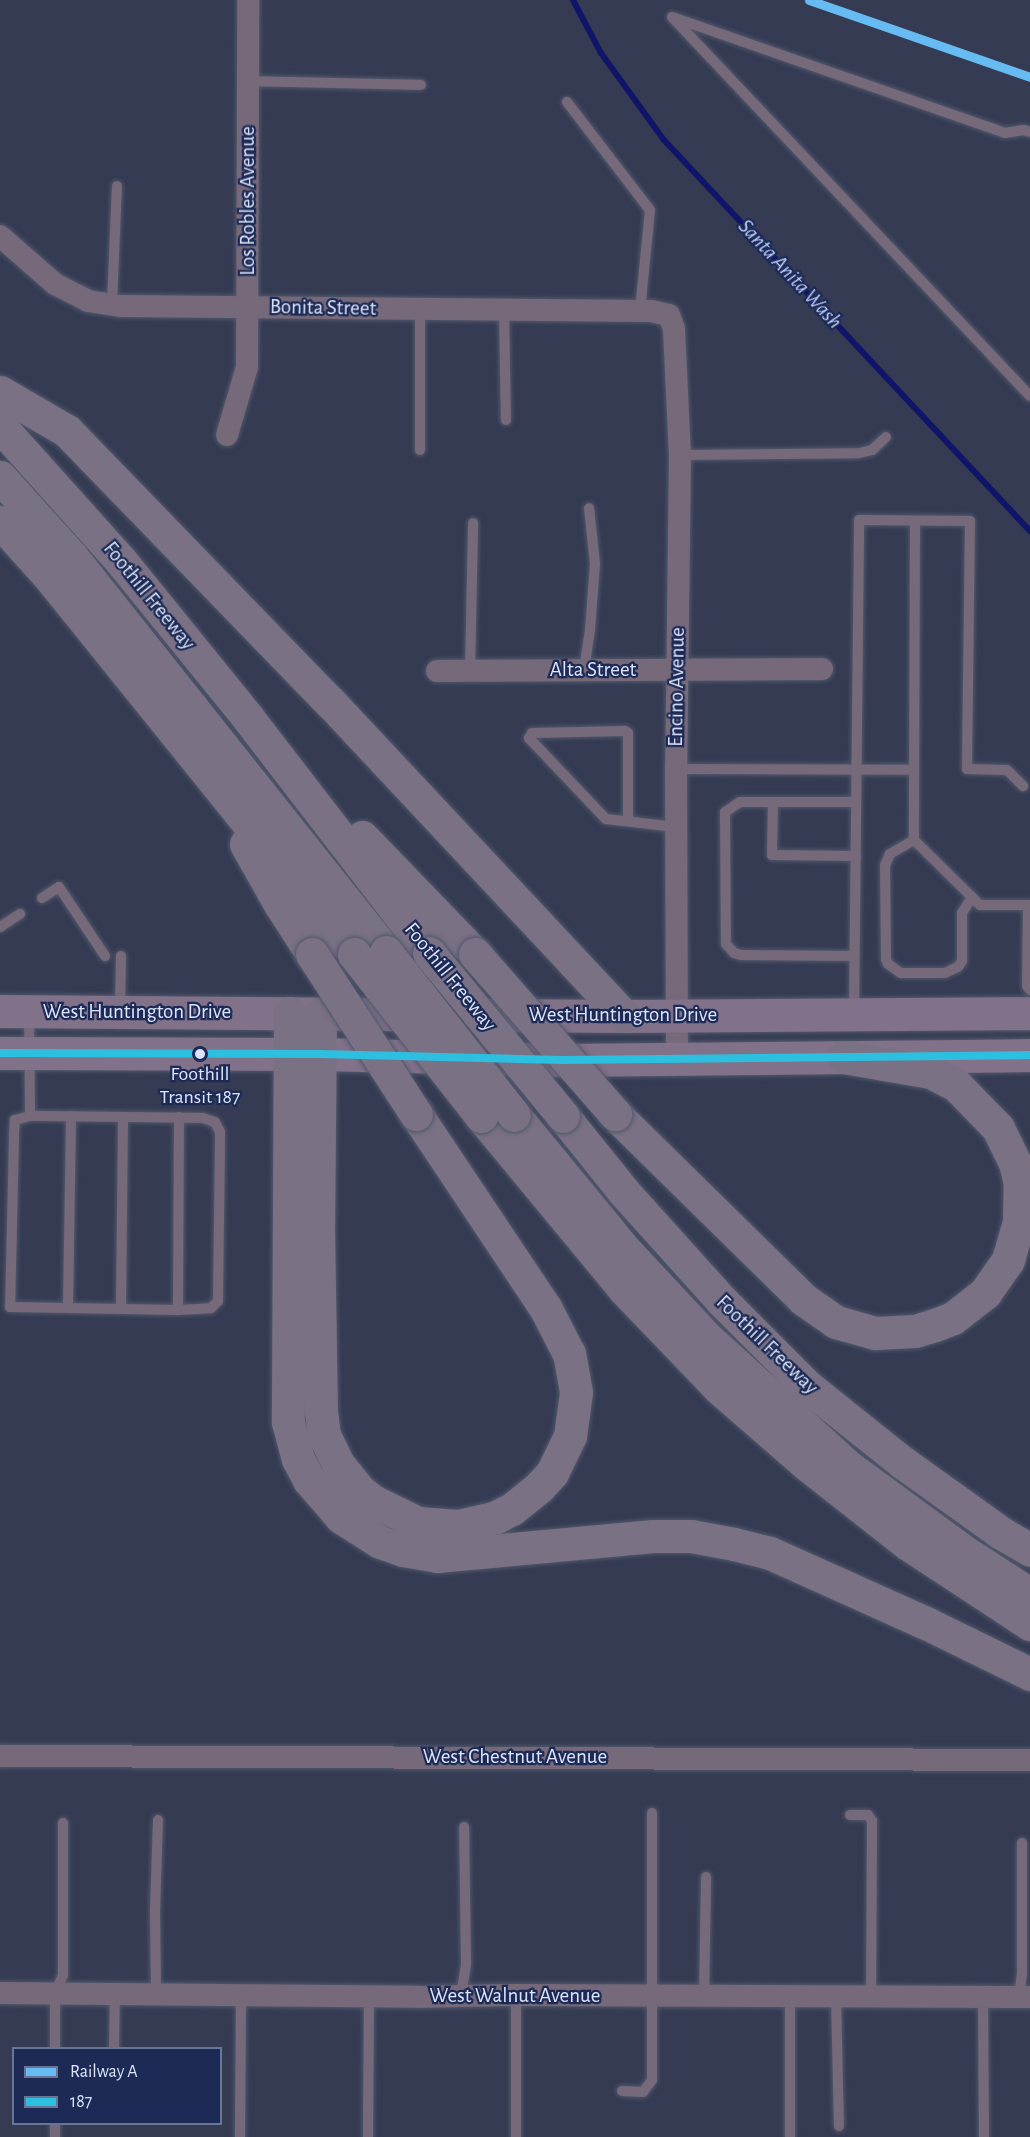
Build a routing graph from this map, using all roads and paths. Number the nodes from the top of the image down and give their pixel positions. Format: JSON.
{"nodes":[{"id":1,"x":248,"y":0,"type":"edge"},
{"id":2,"x":249,"y":81,"type":"junction"},
{"id":3,"x":421,"y":85,"type":"dead end"},
{"id":4,"x":567,"y":102,"type":"dead end"},
{"id":5,"x":1030,"y":132,"type":"edge"},
{"id":6,"x":117,"y":186,"type":"dead end"},
{"id":7,"x":0,"y":236,"type":"edge"},
{"id":8,"x":112,"y":304,"type":"junction"},
{"id":9,"x":248,"y":307,"type":"junction"},
{"id":10,"x":420,"y":309,"type":"junction"},
{"id":11,"x":504,"y":310,"type":"junction"},
{"id":12,"x":640,"y":311,"type":"junction"},
{"id":13,"x":669,"y":315,"type":"joint"},
{"id":14,"x":0,"y":392,"type":"edge"},
{"id":15,"x":1030,"y":396,"type":"edge"},
{"id":16,"x":506,"y":420,"type":"dead end"},
{"id":17,"x":0,"y":426,"type":"edge"},
{"id":18,"x":227,"y":435,"type":"dead end"},
{"id":19,"x":886,"y":437,"type":"dead end"},
{"id":20,"x":420,"y":450,"type":"dead end"},
{"id":21,"x":0,"y":454,"type":"edge"},
{"id":22,"x":680,"y":455,"type":"junction"},
{"id":23,"x":0,"y":477,"type":"edge"},
{"id":24,"x":589,"y":508,"type":"dead end"},
{"id":25,"x":915,"y":521,"type":"junction"},
{"id":26,"x":0,"y":522,"type":"edge"},
{"id":27,"x":472,"y":523,"type":"dead end"},
{"id":28,"x":822,"y":669,"type":"dead end"},
{"id":29,"x":584,"y":670,"type":"junction"},
{"id":30,"x":677,"y":670,"type":"junction"},
{"id":31,"x":437,"y":671,"type":"dead end"},
{"id":32,"x":471,"y":671,"type":"junction"},
{"id":33,"x":248,"y":718,"type":"junction"},
{"id":34,"x":202,"y":764,"type":"junction"},
{"id":35,"x":676,"y":769,"type":"junction"},
{"id":36,"x":856,"y":770,"type":"junction"},
{"id":37,"x":912,"y":770,"type":"junction"},
{"id":38,"x":1023,"y":786,"type":"dead end"},
{"id":39,"x":773,"y":802,"type":"junction"},
{"id":40,"x":856,"y":802,"type":"junction"},
{"id":41,"x":628,"y":821,"type":"junction"},
{"id":42,"x":676,"y":827,"type":"junction"},
{"id":43,"x":914,"y":840,"type":"junction"},
{"id":44,"x":856,"y":856,"type":"junction"},
{"id":45,"x":972,"y":897,"type":"junction"},
{"id":46,"x":42,"y":898,"type":"dead end"},
{"id":47,"x":1029,"y":905,"type":"edge"},
{"id":48,"x":20,"y":914,"type":"dead end"},
{"id":49,"x":0,"y":927,"type":"edge"},
{"id":50,"x":395,"y":953,"type":"junction"},
{"id":51,"x":122,"y":956,"type":"dead end"},
{"id":52,"x":854,"y":956,"type":"junction"},
{"id":53,"x":105,"y":957,"type":"dead end"},
{"id":54,"x":1030,"y":990,"type":"edge"},
{"id":55,"x":15,"y":1011,"type":"edge"},
{"id":56,"x":120,"y":1011,"type":"junction"},
{"id":57,"x":1030,"y":1013,"type":"edge"},
{"id":58,"x":305,"y":1014,"type":"junction"},
{"id":59,"x":854,"y":1014,"type":"junction"},
{"id":60,"x":624,"y":1016,"type":"junction"},
{"id":61,"x":677,"y":1016,"type":"junction"},
{"id":62,"x":15,"y":1053,"type":"edge"},
{"id":63,"x":305,"y":1055,"type":"junction"},
{"id":64,"x":1030,"y":1055,"type":"edge"},
{"id":65,"x":843,"y":1057,"type":"junction"},
{"id":66,"x":677,"y":1059,"type":"junction"},
{"id":67,"x":538,"y":1115,"type":"junction"},
{"id":68,"x":30,"y":1116,"type":"junction"},
{"id":69,"x":71,"y":1116,"type":"junction"},
{"id":70,"x":123,"y":1117,"type":"junction"},
{"id":71,"x":179,"y":1117,"type":"junction"},
{"id":72,"x":68,"y":1308,"type":"junction"},
{"id":73,"x":5,"y":1309,"type":"edge"},
{"id":74,"x":121,"y":1310,"type":"junction"},
{"id":75,"x":178,"y":1310,"type":"junction"},
{"id":76,"x":1030,"y":1550,"type":"edge"},
{"id":77,"x":1030,"y":1572,"type":"edge"},
{"id":78,"x":1030,"y":1594,"type":"edge"},
{"id":79,"x":1030,"y":1624,"type":"edge"},
{"id":80,"x":1030,"y":1674,"type":"edge"},
{"id":81,"x":0,"y":1756,"type":"edge"},
{"id":82,"x":1030,"y":1760,"type":"edge"},
{"id":83,"x":652,"y":1813,"type":"dead end"},
{"id":84,"x":850,"y":1815,"type":"dead end"},
{"id":85,"x":158,"y":1820,"type":"dead end"},
{"id":86,"x":63,"y":1823,"type":"dead end"},
{"id":87,"x":464,"y":1827,"type":"dead end"},
{"id":88,"x":1022,"y":1843,"type":"dead end"},
{"id":89,"x":706,"y":1877,"type":"dead end"},
{"id":90,"x":0,"y":1993,"type":"edge"},
{"id":91,"x":55,"y":1993,"type":"junction"},
{"id":92,"x":115,"y":1993,"type":"junction"},
{"id":93,"x":156,"y":1993,"type":"junction"},
{"id":94,"x":241,"y":1995,"type":"junction"},
{"id":95,"x":516,"y":1995,"type":"junction"},
{"id":96,"x":461,"y":1996,"type":"junction"},
{"id":97,"x":704,"y":1996,"type":"junction"},
{"id":98,"x":790,"y":1996,"type":"junction"},
{"id":99,"x":836,"y":1996,"type":"junction"},
{"id":100,"x":870,"y":1996,"type":"junction"},
{"id":101,"x":983,"y":1996,"type":"junction"},
{"id":102,"x":369,"y":1997,"type":"junction"},
{"id":103,"x":653,"y":1997,"type":"junction"},
{"id":104,"x":1024,"y":1997,"type":"edge"},
{"id":105,"x":55,"y":2047,"type":"edge"},
{"id":106,"x":114,"y":2047,"type":"edge"},
{"id":107,"x":622,"y":2091,"type":"dead end"},
{"id":108,"x":838,"y":2126,"type":"dead end"},
{"id":109,"x":240,"y":2137,"type":"edge"},
{"id":110,"x":368,"y":2137,"type":"edge"},
{"id":111,"x":516,"y":2137,"type":"edge"},
{"id":112,"x":790,"y":2137,"type":"edge"},
{"id":113,"x":984,"y":2137,"type":"edge"}],
"edges":[{"from":1,"to":2,"type":"street","name":"Los Robles Avenue"},
{"from":2,"to":3,"type":"lane"},
{"from":2,"to":9,"type":"street","name":"Los Robles Avenue"},
{"from":4,"to":12,"type":"lane"},
{"from":5,"to":15,"type":"lane"},
{"from":6,"to":8,"type":"lane"},
{"from":7,"to":8,"type":"street","name":"Bonita Street"},
{"from":8,"to":9,"type":"street","name":"Bonita Street"},
{"from":9,"to":10,"type":"street","name":"Bonita Street"},
{"from":9,"to":18,"type":"street","name":"Los Robles Avenue"},
{"from":10,"to":11,"type":"street","name":"Bonita Street"},
{"from":10,"to":20,"type":"lane"},
{"from":11,"to":12,"type":"street","name":"Bonita Street"},
{"from":11,"to":16,"type":"lane"},
{"from":12,"to":13,"type":"street","name":"Bonita Street"},
{"from":13,"to":22,"type":"street","name":"Encino Avenue"},
{"from":14,"to":60,"type":"highway"},
{"from":17,"to":33,"type":"highway","name":"Foothill Freeway"},
{"from":19,"to":22,"type":"lane"},
{"from":21,"to":50,"type":"highway"},
{"from":22,"to":30,"type":"street","name":"Encino Avenue"},
{"from":23,"to":50,"type":"highway"},
{"from":24,"to":29,"type":"lane"},
{"from":25,"to":36,"type":"lane"},
{"from":25,"to":37,"type":"lane"},
{"from":25,"to":38,"type":"lane"},
{"from":26,"to":34,"type":"highway","name":"Foothill Freeway"},
{"from":27,"to":32,"type":"lane"},
{"from":28,"to":30,"type":"street","name":"Alta Street"},
{"from":29,"to":30,"type":"street","name":"Alta Street"},
{"from":29,"to":32,"type":"street","name":"Alta Street"},
{"from":30,"to":35,"type":"street","name":"Encino Avenue"},
{"from":31,"to":32,"type":"street","name":"Alta Street"},
{"from":33,"to":50,"type":"highway","name":"Foothill Freeway"},
{"from":33,"to":65,"type":"highway","bridge":true},
{"from":34,"to":50,"type":"highway","name":"Foothill Freeway"},
{"from":34,"to":63,"type":"highway","bridge":true},
{"from":35,"to":36,"type":"lane"},
{"from":35,"to":42,"type":"street","name":"Encino Avenue"},
{"from":36,"to":37,"type":"lane"},
{"from":36,"to":40,"type":"lane"},
{"from":37,"to":43,"type":"lane"},
{"from":39,"to":40,"type":"lane"},
{"from":39,"to":44,"type":"lane"},
{"from":39,"to":52,"type":"lane"},
{"from":40,"to":44,"type":"lane"},
{"from":41,"to":41,"type":"lane"},
{"from":41,"to":42,"type":"lane"},
{"from":42,"to":61,"type":"street","name":"Encino Avenue"},
{"from":43,"to":45,"type":"lane"},
{"from":43,"to":45,"type":"lane"},
{"from":44,"to":52,"type":"lane"},
{"from":45,"to":47,"type":"lane"},
{"from":46,"to":53,"type":"lane"},
{"from":47,"to":54,"type":"lane"},
{"from":48,"to":49,"type":"lane"},
{"from":50,"to":67,"type":"highway","name":"Foothill Freeway","bridge":true},
{"from":50,"to":67,"type":"highway","bridge":true},
{"from":50,"to":79,"type":"highway","name":"Foothill Freeway","bridge":true},
{"from":51,"to":56,"type":"lane"},
{"from":52,"to":59,"type":"lane"},
{"from":55,"to":56,"type":"main road","name":"West Huntington Drive"},
{"from":55,"to":62,"type":"lane"},
{"from":56,"to":58,"type":"main road","name":"West Huntington Drive"},
{"from":57,"to":59,"type":"main road","name":"West Huntington Drive"},
{"from":58,"to":60,"type":"main road","name":"West Huntington Drive"},
{"from":58,"to":63,"type":"highway"},
{"from":59,"to":61,"type":"main road","name":"West Huntington Drive"},
{"from":60,"to":61,"type":"main road","name":"West Huntington Drive"},
{"from":61,"to":66,"type":"street","name":"Encino Avenue"},
{"from":62,"to":63,"type":"main road","name":"West Huntington Drive"},
{"from":62,"to":68,"type":"lane"},
{"from":63,"to":66,"type":"main road","name":"West Huntington Drive"},
{"from":63,"to":80,"type":"highway"},
{"from":64,"to":65,"type":"main road","name":"West Huntington Drive"},
{"from":65,"to":66,"type":"main road","name":"West Huntington Drive"},
{"from":67,"to":76,"type":"highway","name":"Foothill Freeway"},
{"from":67,"to":77,"type":"highway"},
{"from":67,"to":78,"type":"highway"},
{"from":68,"to":69,"type":"lane"},
{"from":68,"to":73,"type":"lane"},
{"from":69,"to":70,"type":"lane"},
{"from":69,"to":72,"type":"lane"},
{"from":70,"to":71,"type":"lane"},
{"from":70,"to":74,"type":"lane"},
{"from":71,"to":75,"type":"lane"},
{"from":71,"to":75,"type":"lane"},
{"from":72,"to":73,"type":"lane"},
{"from":72,"to":74,"type":"lane"},
{"from":74,"to":75,"type":"lane"},
{"from":81,"to":82,"type":"street","name":"West Chestnut Avenue"},
{"from":83,"to":103,"type":"lane"},
{"from":84,"to":100,"type":"lane"},
{"from":85,"to":93,"type":"lane"},
{"from":86,"to":91,"type":"lane"},
{"from":87,"to":96,"type":"lane"},
{"from":88,"to":104,"type":"lane"},
{"from":89,"to":97,"type":"lane"},
{"from":90,"to":91,"type":"street","name":"West Walnut Avenue"},
{"from":91,"to":92,"type":"street","name":"West Walnut Avenue"},
{"from":91,"to":105,"type":"lane"},
{"from":92,"to":93,"type":"street","name":"West Walnut Avenue"},
{"from":92,"to":106,"type":"lane"},
{"from":93,"to":94,"type":"street","name":"West Walnut Avenue"},
{"from":94,"to":102,"type":"street","name":"West Walnut Avenue"},
{"from":94,"to":109,"type":"lane"},
{"from":95,"to":96,"type":"street","name":"West Walnut Avenue"},
{"from":95,"to":103,"type":"street","name":"West Walnut Avenue"},
{"from":95,"to":111,"type":"lane"},
{"from":96,"to":102,"type":"street","name":"West Walnut Avenue"},
{"from":97,"to":98,"type":"street","name":"West Walnut Avenue"},
{"from":97,"to":103,"type":"street","name":"West Walnut Avenue"},
{"from":98,"to":99,"type":"street","name":"West Walnut Avenue"},
{"from":98,"to":112,"type":"lane"},
{"from":99,"to":100,"type":"street","name":"West Walnut Avenue"},
{"from":99,"to":108,"type":"lane"},
{"from":100,"to":101,"type":"street","name":"West Walnut Avenue"},
{"from":101,"to":104,"type":"street","name":"West Walnut Avenue"},
{"from":101,"to":113,"type":"lane"},
{"from":102,"to":110,"type":"lane"},
{"from":103,"to":107,"type":"lane"}]}
